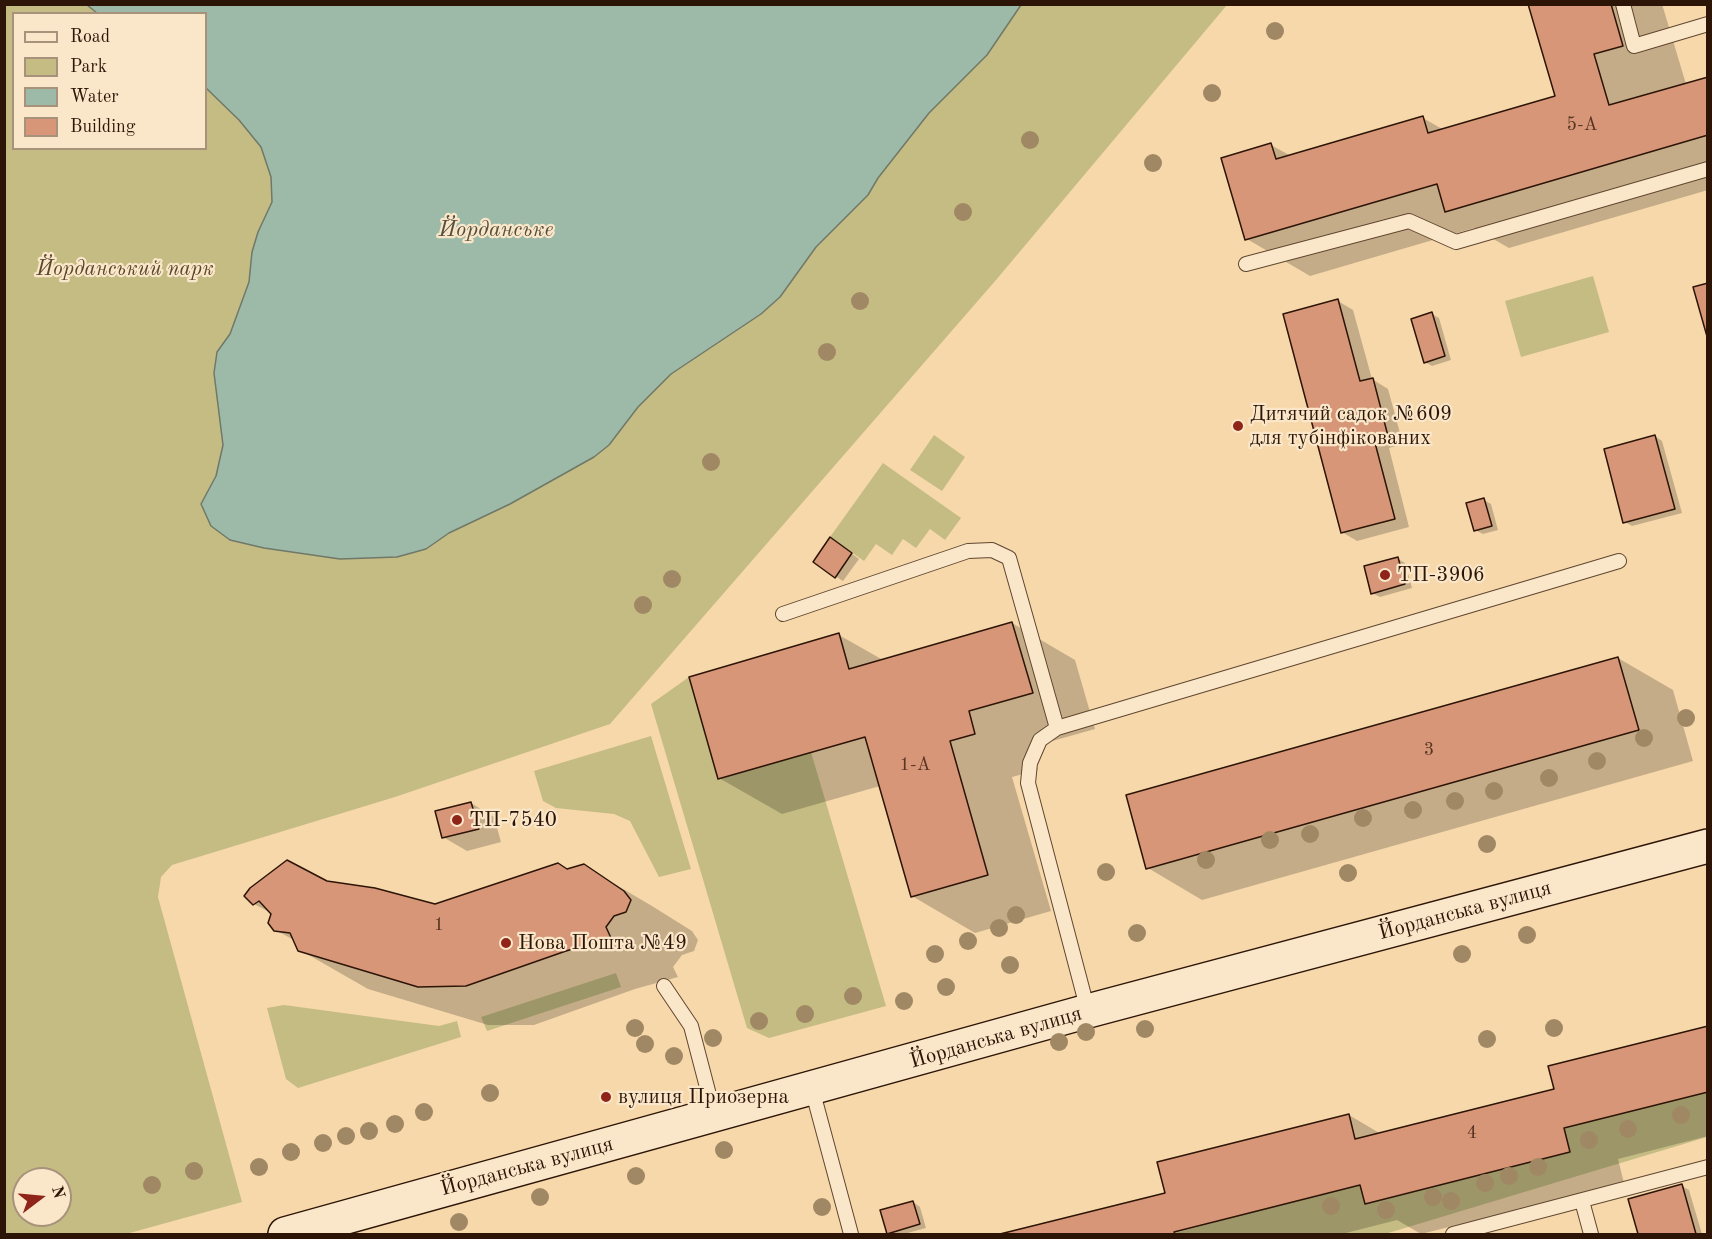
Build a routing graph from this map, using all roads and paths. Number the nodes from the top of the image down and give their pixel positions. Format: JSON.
{"nodes":[{"id":1,"x":1623,"y":4,"type":"edge"},
{"id":2,"x":1707,"y":24,"type":"edge"},
{"id":3,"x":1707,"y":169,"type":"edge"},
{"id":4,"x":1246,"y":264,"type":"dead end"},
{"id":5,"x":1620,"y":561,"type":"dead end"},
{"id":6,"x":783,"y":614,"type":"dead end"},
{"id":7,"x":1057,"y":728,"type":"junction"},
{"id":8,"x":1707,"y":846,"type":"edge"},
{"id":9,"x":664,"y":986,"type":"dead end"},
{"id":10,"x":1088,"y":1011,"type":"junction"},
{"id":11,"x":812,"y":1089,"type":"junction"},
{"id":12,"x":715,"y":1116,"type":"junction"},
{"id":13,"x":1707,"y":1167,"type":"edge"},
{"id":14,"x":1582,"y":1201,"type":"junction"},
{"id":15,"x":285,"y":1234,"type":"edge"},
{"id":16,"x":851,"y":1234,"type":"edge"},
{"id":17,"x":1453,"y":1234,"type":"edge"},
{"id":18,"x":1591,"y":1234,"type":"edge"}],
"edges":[{"from":1,"to":2,"type":"lane"},
{"from":3,"to":4,"type":"lane"},
{"from":5,"to":7,"type":"lane"},
{"from":6,"to":7,"type":"lane"},
{"from":7,"to":10,"type":"lane"},
{"from":8,"to":10,"type":"main road","name":"Йорданська вулиця"},
{"from":9,"to":12,"type":"lane"},
{"from":10,"to":11,"type":"main road","name":"Йорданська вулиця"},
{"from":11,"to":12,"type":"main road","name":"Йорданська вулиця"},
{"from":11,"to":16,"type":"lane"},
{"from":12,"to":15,"type":"main road","name":"Йорданська вулиця"},
{"from":13,"to":14,"type":"lane"},
{"from":14,"to":17,"type":"lane"},
{"from":14,"to":18,"type":"lane"}]}
